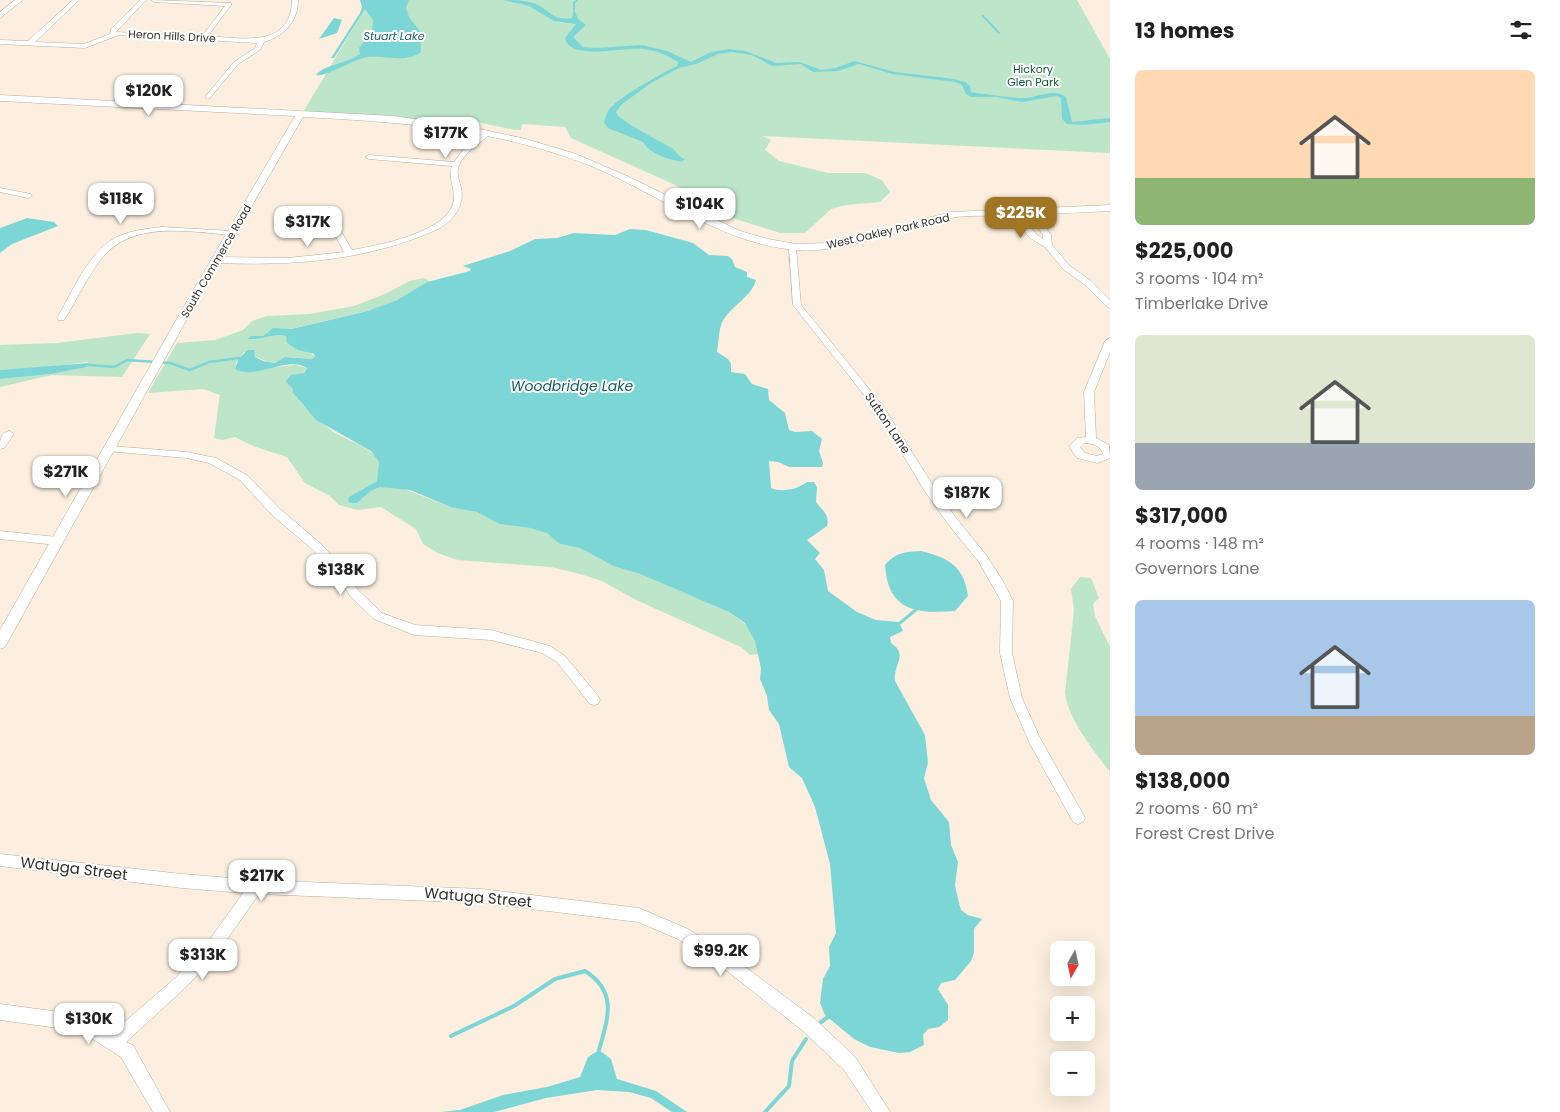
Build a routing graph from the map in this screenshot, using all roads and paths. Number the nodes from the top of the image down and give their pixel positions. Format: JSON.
{"nodes":[{"id":1,"x":19,"y":0,"type":"edge"},
{"id":2,"x":76,"y":0,"type":"edge"},
{"id":3,"x":143,"y":0,"type":"edge"},
{"id":4,"x":154,"y":0,"type":"edge"},
{"id":5,"x":295,"y":0,"type":"edge"},
{"id":6,"x":0,"y":16,"type":"edge"},
{"id":7,"x":113,"y":34,"type":"junction"},
{"id":8,"x":204,"y":37,"type":"junction"},
{"id":9,"x":259,"y":41,"type":"junction"},
{"id":10,"x":0,"y":42,"type":"edge"},
{"id":11,"x":29,"y":44,"type":"junction"},
{"id":12,"x":208,"y":96,"type":"dead end"},
{"id":13,"x":0,"y":98,"type":"edge"},
{"id":14,"x":300,"y":115,"type":"junction"},
{"id":15,"x":486,"y":134,"type":"junction"},
{"id":16,"x":369,"y":157,"type":"dead end"},
{"id":17,"x":456,"y":164,"type":"junction"},
{"id":18,"x":0,"y":190,"type":"edge"},
{"id":19,"x":28,"y":196,"type":"dead end"},
{"id":20,"x":1110,"y":208,"type":"edge"},
{"id":21,"x":1030,"y":210,"type":"junction"},
{"id":22,"x":1013,"y":211,"type":"junction"},
{"id":23,"x":331,"y":221,"type":"dead end"},
{"id":24,"x":232,"y":233,"type":"junction"},
{"id":25,"x":1048,"y":244,"type":"junction"},
{"id":26,"x":792,"y":248,"type":"junction"},
{"id":27,"x":350,"y":255,"type":"junction"},
{"id":28,"x":216,"y":260,"type":"junction"},
{"id":29,"x":1106,"y":296,"type":"edge"},
{"id":30,"x":1110,"y":305,"type":"edge"},
{"id":31,"x":61,"y":318,"type":"dead end"},
{"id":32,"x":1110,"y":341,"type":"edge"},
{"id":33,"x":9,"y":434,"type":"dead end"},
{"id":34,"x":1091,"y":440,"type":"dead end"},
{"id":35,"x":0,"y":446,"type":"edge"},
{"id":36,"x":110,"y":448,"type":"junction"},
{"id":37,"x":0,"y":535,"type":"edge"},
{"id":38,"x":57,"y":541,"type":"junction"},
{"id":39,"x":0,"y":644,"type":"edge"},
{"id":40,"x":594,"y":700,"type":"dead end"},
{"id":41,"x":1078,"y":818,"type":"dead end"},
{"id":42,"x":0,"y":860,"type":"edge"},
{"id":43,"x":255,"y":887,"type":"junction"},
{"id":44,"x":0,"y":1012,"type":"edge"},
{"id":45,"x":114,"y":1042,"type":"junction"},
{"id":46,"x":162,"y":1112,"type":"edge"},
{"id":47,"x":882,"y":1112,"type":"edge"}],
"edges":[{"from":1,"to":6,"type":"street"},
{"from":2,"to":11,"type":"street"},
{"from":3,"to":7,"type":"street"},
{"from":4,"to":8,"type":"street"},
{"from":5,"to":9,"type":"street"},
{"from":7,"to":8,"type":"street","name":"Heron Hills Drive"},
{"from":7,"to":11,"type":"street","name":"Heron Hills Drive"},
{"from":8,"to":9,"type":"street","name":"Heron Hills Drive"},
{"from":9,"to":12,"type":"street"},
{"from":10,"to":11,"type":"street","name":"Heron Hills Drive"},
{"from":13,"to":14,"type":"street"},
{"from":14,"to":15,"type":"street","name":"West Oakley Park Road"},
{"from":14,"to":24,"type":"street","name":"South Commerce Road"},
{"from":15,"to":17,"type":"street"},
{"from":15,"to":26,"type":"street","name":"West Oakley Park Road"},
{"from":16,"to":17,"type":"street"},
{"from":17,"to":27,"type":"street"},
{"from":18,"to":19,"type":"street"},
{"from":20,"to":21,"type":"street","name":"West Oakley Park Road"},
{"from":21,"to":22,"type":"street","name":"West Oakley Park Road"},
{"from":21,"to":25,"type":"street"},
{"from":22,"to":25,"type":"street"},
{"from":22,"to":26,"type":"street","name":"West Oakley Park Road"},
{"from":23,"to":27,"type":"street"},
{"from":24,"to":28,"type":"street","name":"South Commerce Road"},
{"from":24,"to":31,"type":"street"},
{"from":25,"to":29,"type":"street"},
{"from":26,"to":41,"type":"street","name":"Sutton Lane"},
{"from":27,"to":28,"type":"street"},
{"from":28,"to":36,"type":"street","name":"South Commerce Road"},
{"from":29,"to":30,"type":"street"},
{"from":32,"to":34,"type":"street"},
{"from":33,"to":35,"type":"street"},
{"from":36,"to":38,"type":"street","name":"South Commerce Road"},
{"from":36,"to":40,"type":"street"},
{"from":37,"to":38,"type":"street"},
{"from":38,"to":39,"type":"street","name":"South Commerce Road"},
{"from":42,"to":43,"type":"street","name":"Watuga Street"},
{"from":43,"to":45,"type":"street"},
{"from":43,"to":47,"type":"street","name":"Watuga Street"},
{"from":44,"to":45,"type":"street"},
{"from":45,"to":46,"type":"street"}]}
